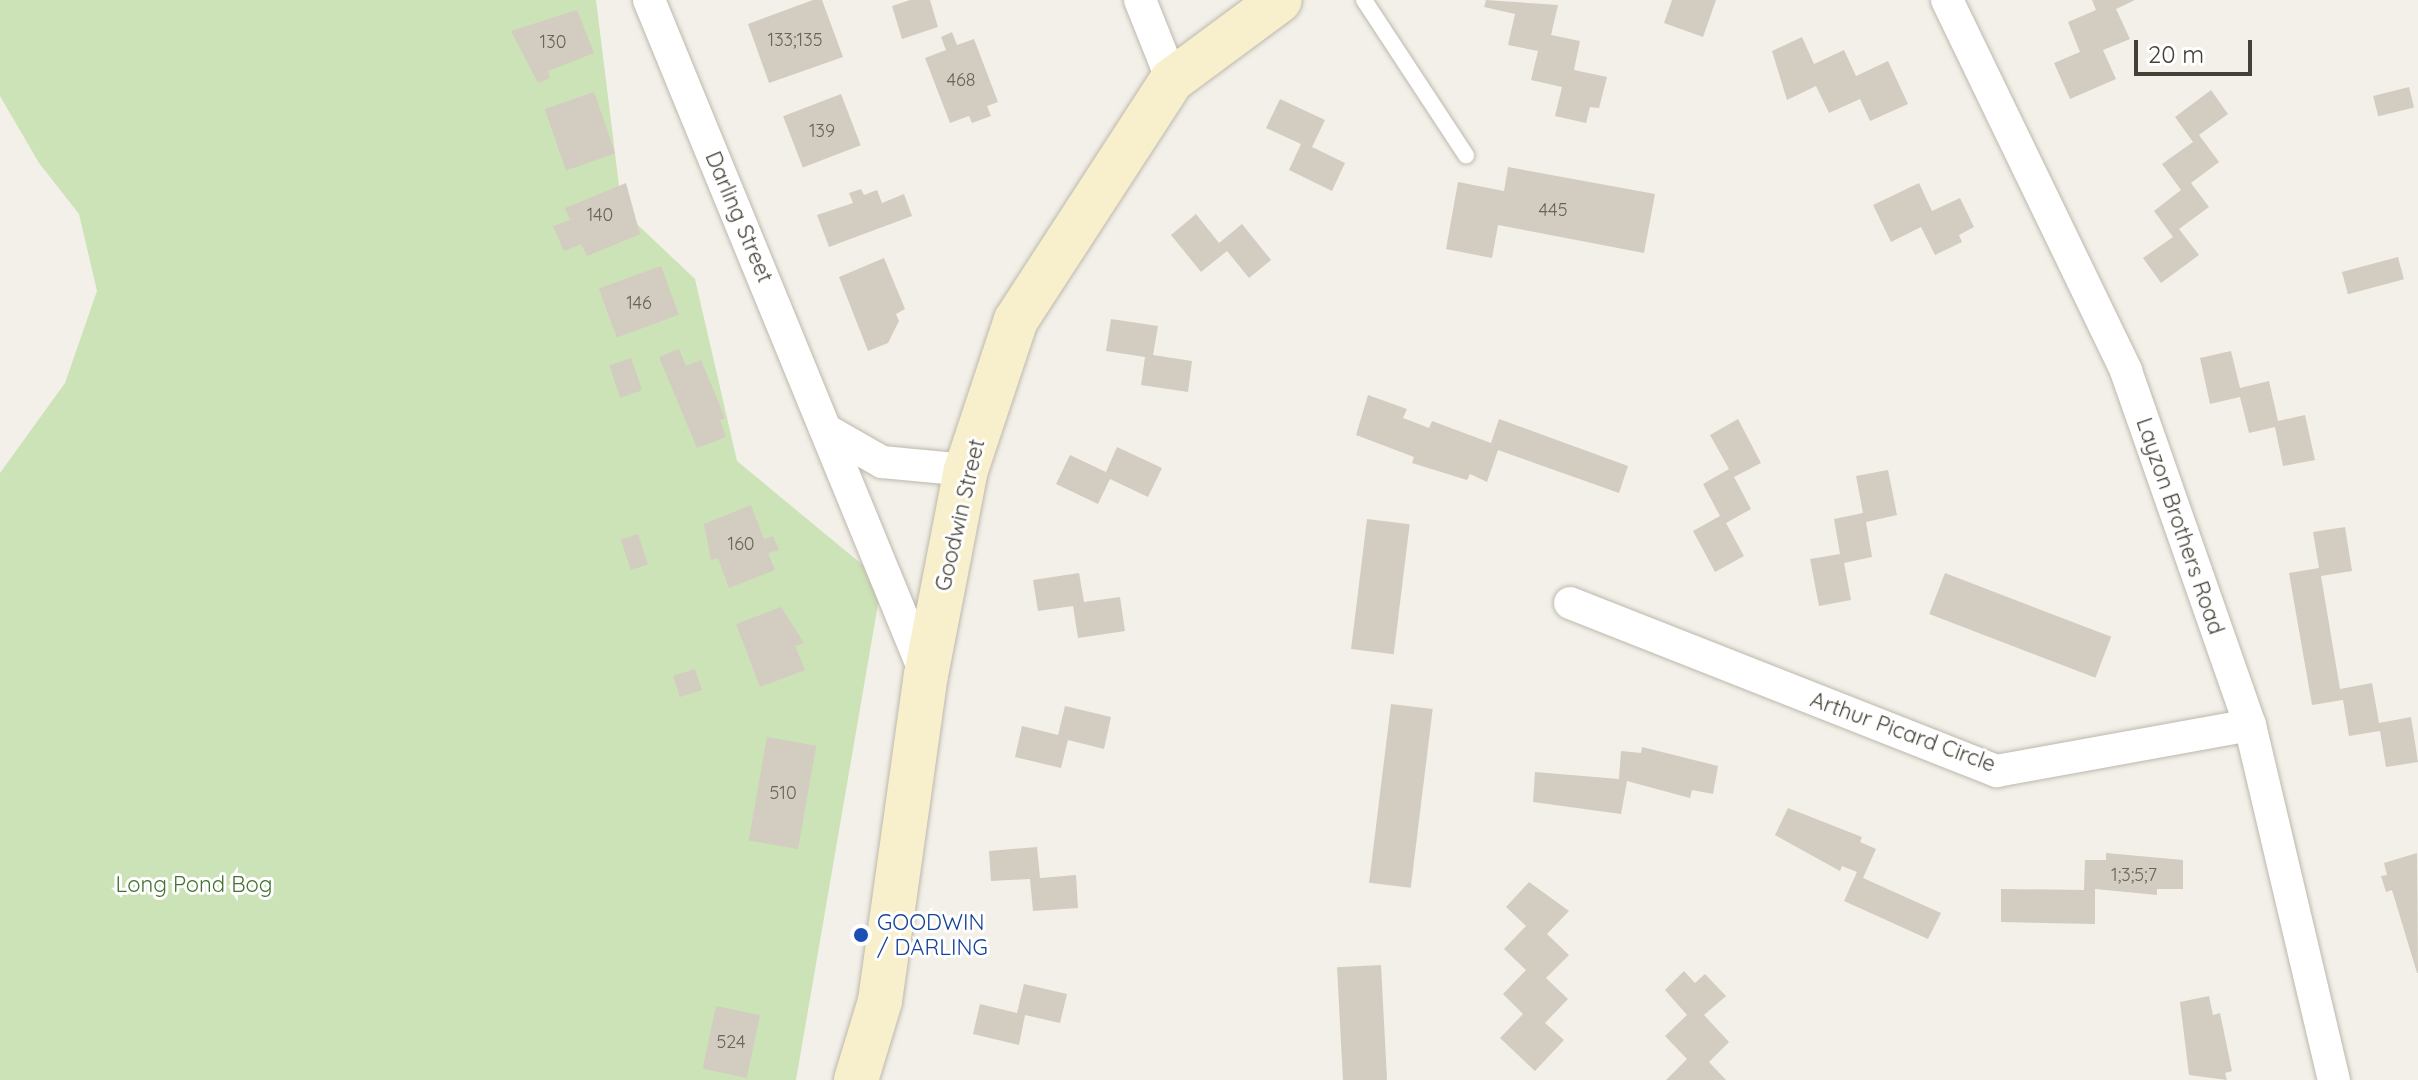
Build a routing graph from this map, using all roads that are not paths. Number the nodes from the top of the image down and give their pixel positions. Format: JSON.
{"nodes":[{"id":1,"x":649,"y":0,"type":"edge"},
{"id":2,"x":1140,"y":0,"type":"edge"},
{"id":3,"x":1280,"y":0,"type":"edge"},
{"id":4,"x":1364,"y":0,"type":"edge"},
{"id":5,"x":1947,"y":0,"type":"edge"},
{"id":6,"x":1172,"y":80,"type":"junction"},
{"id":7,"x":1466,"y":155,"type":"dead end"},
{"id":8,"x":831,"y":433,"type":"junction"},
{"id":9,"x":966,"y":470,"type":"junction"},
{"id":10,"x":1570,"y":603,"type":"dead end"},
{"id":11,"x":926,"y":675,"type":"junction"},
{"id":12,"x":2250,"y":725,"type":"junction"},
{"id":13,"x":856,"y":1080,"type":"edge"},
{"id":14,"x":2334,"y":1080,"type":"edge"}],
"edges":[{"from":1,"to":8,"type":"street","name":"Darling Street"},
{"from":2,"to":6,"type":"street"},
{"from":3,"to":6,"type":"main road","name":"Goodwin Street"},
{"from":4,"to":7,"type":"lane"},
{"from":5,"to":12,"type":"street","name":"Layzon Brothers Road"},
{"from":6,"to":9,"type":"main road","name":"Goodwin Street"},
{"from":8,"to":9,"type":"street"},
{"from":8,"to":11,"type":"street","name":"Darling Street"},
{"from":9,"to":11,"type":"main road","name":"Goodwin Street"},
{"from":10,"to":12,"type":"street","name":"Arthur Picard Circle"},
{"from":11,"to":13,"type":"main road","name":"Goodwin Street"},
{"from":12,"to":14,"type":"street","name":"Layzon Brothers Road"}]}
